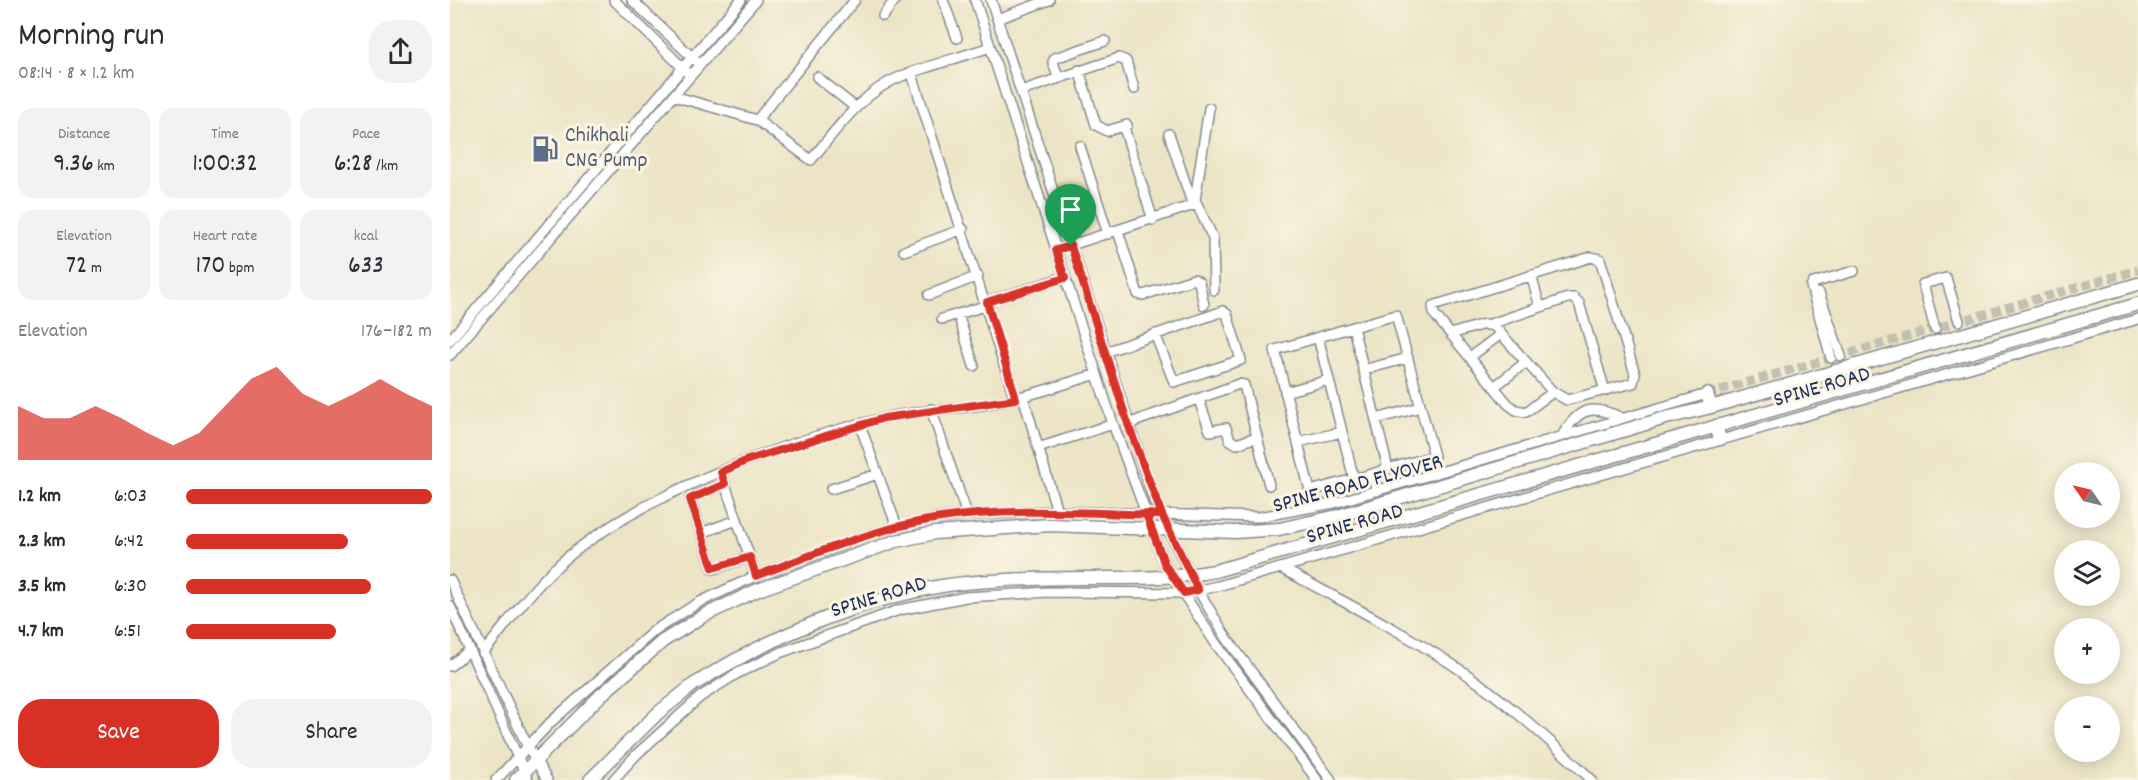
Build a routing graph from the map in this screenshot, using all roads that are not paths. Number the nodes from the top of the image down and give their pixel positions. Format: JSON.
{"nodes":[{"id":1,"x":614,"y":0,"type":"edge"},
{"id":2,"x":632,"y":0,"type":"edge"},
{"id":3,"x":741,"y":0,"type":"edge"},
{"id":4,"x":756,"y":0,"type":"edge"},
{"id":5,"x":855,"y":0,"type":"edge"},
{"id":6,"x":895,"y":0,"type":"edge"},
{"id":7,"x":934,"y":0,"type":"edge"},
{"id":8,"x":944,"y":0,"type":"edge"},
{"id":9,"x":975,"y":0,"type":"edge"},
{"id":10,"x":991,"y":0,"type":"edge"},
{"id":11,"x":1049,"y":0,"type":"edge"},
{"id":12,"x":883,"y":16,"type":"dead end"},
{"id":13,"x":998,"y":22,"type":"junction"},
{"id":14,"x":985,"y":31,"type":"junction"},
{"id":15,"x":957,"y":38,"type":"dead end"},
{"id":16,"x":1105,"y":40,"type":"dead end"},
{"id":17,"x":990,"y":47,"type":"junction"},
{"id":18,"x":692,"y":57,"type":"junction"},
{"id":19,"x":700,"y":65,"type":"junction"},
{"id":20,"x":682,"y":68,"type":"junction"},
{"id":21,"x":1079,"y":70,"type":"junction"},
{"id":22,"x":912,"y":74,"type":"junction"},
{"id":23,"x":691,"y":76,"type":"junction"},
{"id":24,"x":818,"y":77,"type":"dead end"},
{"id":25,"x":1058,"y":77,"type":"junction"},
{"id":26,"x":1134,"y":90,"type":"dead end"},
{"id":27,"x":1021,"y":91,"type":"junction"},
{"id":28,"x":674,"y":96,"type":"junction"},
{"id":29,"x":856,"y":108,"type":"junction"},
{"id":30,"x":1209,"y":108,"type":"dead end"},
{"id":31,"x":757,"y":120,"type":"junction"},
{"id":32,"x":1169,"y":134,"type":"dead end"},
{"id":33,"x":1080,"y":146,"type":"dead end"},
{"id":34,"x":1195,"y":205,"type":"junction"},
{"id":35,"x":1153,"y":220,"type":"junction"},
{"id":36,"x":963,"y":230,"type":"junction"},
{"id":37,"x":1113,"y":233,"type":"junction"},
{"id":38,"x":1071,"y":246,"type":"junction"},
{"id":39,"x":1056,"y":250,"type":"junction"},
{"id":40,"x":904,"y":251,"type":"dead end"},
{"id":41,"x":1854,"y":271,"type":"dead end"},
{"id":42,"x":1531,"y":275,"type":"junction"},
{"id":43,"x":978,"y":276,"type":"junction"},
{"id":44,"x":1065,"y":278,"type":"junction"},
{"id":45,"x":2138,"y":284,"type":"edge"},
{"id":46,"x":1214,"y":290,"type":"dead end"},
{"id":47,"x":1819,"y":293,"type":"dead end"},
{"id":48,"x":929,"y":295,"type":"dead end"},
{"id":49,"x":987,"y":304,"type":"junction"},
{"id":50,"x":2138,"y":304,"type":"edge"},
{"id":51,"x":1204,"y":305,"type":"dead end"},
{"id":52,"x":1540,"y":307,"type":"junction"},
{"id":53,"x":958,"y":314,"type":"junction"},
{"id":54,"x":942,"y":319,"type":"dead end"},
{"id":55,"x":2138,"y":319,"type":"edge"},
{"id":56,"x":1959,"y":321,"type":"dead end"},
{"id":57,"x":1490,"y":324,"type":"junction"},
{"id":58,"x":1353,"y":327,"type":"junction"},
{"id":59,"x":1935,"y":328,"type":"dead end"},
{"id":60,"x":1155,"y":334,"type":"junction"},
{"id":61,"x":1451,"y":334,"type":"junction"},
{"id":62,"x":1501,"y":334,"type":"junction"},
{"id":63,"x":1318,"y":337,"type":"junction"},
{"id":64,"x":450,"y":340,"type":"edge"},
{"id":65,"x":1105,"y":352,"type":"junction"},
{"id":66,"x":450,"y":356,"type":"edge"},
{"id":67,"x":1470,"y":357,"type":"junction"},
{"id":68,"x":1408,"y":358,"type":"junction"},
{"id":69,"x":1526,"y":362,"type":"junction"},
{"id":70,"x":974,"y":366,"type":"dead end"},
{"id":71,"x":1363,"y":370,"type":"junction"},
{"id":72,"x":1096,"y":374,"type":"junction"},
{"id":73,"x":1329,"y":380,"type":"junction"},
{"id":74,"x":1494,"y":387,"type":"junction"},
{"id":75,"x":1605,"y":391,"type":"junction"},
{"id":76,"x":1285,"y":392,"type":"junction"},
{"id":77,"x":1553,"y":392,"type":"junction"},
{"id":78,"x":1707,"y":394,"type":"joint"},
{"id":79,"x":1583,"y":397,"type":"junction"},
{"id":80,"x":1019,"y":398,"type":"junction"},
{"id":81,"x":1199,"y":400,"type":"junction"},
{"id":82,"x":1421,"y":407,"type":"junction"},
{"id":83,"x":1711,"y":407,"type":"junction"},
{"id":84,"x":931,"y":409,"type":"junction"},
{"id":85,"x":1586,"y":411,"type":"junction"},
{"id":86,"x":1622,"y":418,"type":"junction"},
{"id":87,"x":1376,"y":419,"type":"junction"},
{"id":88,"x":1113,"y":424,"type":"junction"},
{"id":89,"x":1128,"y":424,"type":"junction"},
{"id":90,"x":860,"y":425,"type":"junction"},
{"id":91,"x":1716,"y":426,"type":"junction"},
{"id":92,"x":1342,"y":432,"type":"junction"},
{"id":93,"x":1562,"y":436,"type":"junction"},
{"id":94,"x":1256,"y":437,"type":"junction"},
{"id":95,"x":1720,"y":439,"type":"junction"},
{"id":96,"x":1298,"y":442,"type":"junction"},
{"id":97,"x":1038,"y":448,"type":"junction"},
{"id":98,"x":1388,"y":469,"type":"junction"},
{"id":99,"x":721,"y":472,"type":"junction"},
{"id":100,"x":878,"y":474,"type":"junction"},
{"id":101,"x":1372,"y":474,"type":"junction"},
{"id":102,"x":1354,"y":479,"type":"junction"},
{"id":103,"x":725,"y":484,"type":"junction"},
{"id":104,"x":1269,"y":485,"type":"dead end"},
{"id":105,"x":831,"y":489,"type":"dead end"},
{"id":106,"x":1377,"y":490,"type":"junction"},
{"id":107,"x":1057,"y":512,"type":"junction"},
{"id":108,"x":1146,"y":514,"type":"junction"},
{"id":109,"x":967,"y":515,"type":"junction"},
{"id":110,"x":1162,"y":515,"type":"junction"},
{"id":111,"x":737,"y":520,"type":"junction"},
{"id":112,"x":897,"y":527,"type":"junction"},
{"id":113,"x":701,"y":533,"type":"junction"},
{"id":114,"x":750,"y":557,"type":"junction"},
{"id":115,"x":1281,"y":568,"type":"junction"},
{"id":116,"x":756,"y":576,"type":"junction"},
{"id":117,"x":450,"y":580,"type":"edge"},
{"id":118,"x":1198,"y":590,"type":"junction"},
{"id":119,"x":1184,"y":593,"type":"junction"},
{"id":120,"x":450,"y":606,"type":"edge"},
{"id":121,"x":470,"y":650,"type":"junction"},
{"id":122,"x":483,"y":653,"type":"junction"},
{"id":123,"x":450,"y":666,"type":"edge"},
{"id":124,"x":527,"y":745,"type":"junction"},
{"id":125,"x":517,"y":756,"type":"junction"},
{"id":126,"x":536,"y":760,"type":"junction"},
{"id":127,"x":523,"y":777,"type":"edge"},
{"id":128,"x":496,"y":780,"type":"edge"},
{"id":129,"x":547,"y":780,"type":"edge"},
{"id":130,"x":590,"y":780,"type":"edge"},
{"id":131,"x":613,"y":780,"type":"edge"},
{"id":132,"x":1317,"y":780,"type":"edge"},
{"id":133,"x":1332,"y":780,"type":"edge"},
{"id":134,"x":1592,"y":780,"type":"edge"}],
"edges":[{"from":1,"to":20,"type":"street"},
{"from":2,"to":18,"type":"street"},
{"from":3,"to":18,"type":"street"},
{"from":4,"to":19,"type":"street"},
{"from":5,"to":31,"type":"street"},
{"from":6,"to":12,"type":"street"},
{"from":7,"to":8,"type":"street"},
{"from":8,"to":15,"type":"street"},
{"from":9,"to":14,"type":"street"},
{"from":10,"to":13,"type":"street"},
{"from":11,"to":13,"type":"street"},
{"from":13,"to":14,"type":"street"},
{"from":13,"to":27,"type":"street"},
{"from":14,"to":17,"type":"street"},
{"from":16,"to":25,"type":"street"},
{"from":17,"to":22,"type":"street"},
{"from":17,"to":39,"type":"street"},
{"from":18,"to":19,"type":"street"},
{"from":18,"to":20,"type":"street"},
{"from":19,"to":23,"type":"street"},
{"from":20,"to":23,"type":"street"},
{"from":20,"to":64,"type":"street"},
{"from":21,"to":25,"type":"street"},
{"from":21,"to":26,"type":"street"},
{"from":21,"to":35,"type":"street"},
{"from":22,"to":29,"type":"street"},
{"from":22,"to":36,"type":"street"},
{"from":23,"to":28,"type":"street"},
{"from":24,"to":29,"type":"street"},
{"from":25,"to":27,"type":"street"},
{"from":27,"to":38,"type":"street"},
{"from":28,"to":31,"type":"street"},
{"from":28,"to":66,"type":"street"},
{"from":29,"to":31,"type":"street"},
{"from":30,"to":34,"type":"street"},
{"from":32,"to":34,"type":"street"},
{"from":33,"to":37,"type":"street"},
{"from":34,"to":35,"type":"street"},
{"from":34,"to":46,"type":"street"},
{"from":35,"to":37,"type":"street"},
{"from":36,"to":40,"type":"street"},
{"from":36,"to":43,"type":"street"},
{"from":37,"to":38,"type":"street"},
{"from":37,"to":51,"type":"street"},
{"from":38,"to":39,"type":"street"},
{"from":38,"to":65,"type":"street"},
{"from":39,"to":44,"type":"street"},
{"from":41,"to":47,"type":"street"},
{"from":42,"to":52,"type":"street"},
{"from":42,"to":61,"type":"street"},
{"from":42,"to":75,"type":"street"},
{"from":43,"to":48,"type":"street"},
{"from":43,"to":49,"type":"street"},
{"from":44,"to":49,"type":"street"},
{"from":44,"to":72,"type":"street"},
{"from":45,"to":83,"type":"main road","name":"SPINE ROAD"},
{"from":49,"to":53,"type":"street"},
{"from":49,"to":80,"type":"street"},
{"from":50,"to":91,"type":"main road","name":"SPINE ROAD"},
{"from":52,"to":57,"type":"street"},
{"from":52,"to":75,"type":"street"},
{"from":53,"to":54,"type":"street"},
{"from":53,"to":70,"type":"street"},
{"from":55,"to":95,"type":"street","name":"SPINE ROAD"},
{"from":56,"to":59,"type":"street"},
{"from":57,"to":61,"type":"street"},
{"from":57,"to":62,"type":"street"},
{"from":58,"to":63,"type":"street"},
{"from":58,"to":68,"type":"street"},
{"from":58,"to":71,"type":"street"},
{"from":60,"to":60,"type":"street"},
{"from":60,"to":65,"type":"street"},
{"from":61,"to":67,"type":"street"},
{"from":62,"to":67,"type":"street"},
{"from":62,"to":69,"type":"street"},
{"from":63,"to":73,"type":"street"},
{"from":63,"to":76,"type":"street"},
{"from":65,"to":89,"type":"street"},
{"from":67,"to":74,"type":"street"},
{"from":68,"to":71,"type":"street"},
{"from":68,"to":82,"type":"street"},
{"from":69,"to":74,"type":"street"},
{"from":69,"to":77,"type":"street"},
{"from":71,"to":87,"type":"street"},
{"from":72,"to":80,"type":"street"},
{"from":72,"to":88,"type":"street"},
{"from":73,"to":76,"type":"street"},
{"from":73,"to":92,"type":"street"},
{"from":74,"to":77,"type":"street"},
{"from":75,"to":79,"type":"street"},
{"from":76,"to":96,"type":"street"},
{"from":77,"to":79,"type":"street"},
{"from":78,"to":83,"type":"main road"},
{"from":78,"to":86,"type":"street","name":"SPINE ROAD"},
{"from":79,"to":85,"type":"street"},
{"from":80,"to":84,"type":"street"},
{"from":80,"to":97,"type":"street"},
{"from":81,"to":89,"type":"street"},
{"from":81,"to":94,"type":"street"},
{"from":81,"to":94,"type":"street"},
{"from":82,"to":87,"type":"street"},
{"from":82,"to":98,"type":"street"},
{"from":83,"to":126,"type":"main road","name":"SPINE ROAD FLYOVER","bridge":true},
{"from":84,"to":90,"type":"street"},
{"from":84,"to":109,"type":"street"},
{"from":85,"to":86,"type":"street"},
{"from":85,"to":93,"type":"street"},
{"from":86,"to":93,"type":"street","name":"SPINE ROAD"},
{"from":87,"to":98,"type":"street"},
{"from":88,"to":97,"type":"street"},
{"from":88,"to":108,"type":"street"},
{"from":89,"to":110,"type":"street"},
{"from":90,"to":99,"type":"street"},
{"from":90,"to":100,"type":"street"},
{"from":91,"to":95,"type":"main road"},
{"from":91,"to":130,"type":"main road","name":"SPINE ROAD FLYOVER","bridge":true},
{"from":92,"to":96,"type":"street"},
{"from":92,"to":102,"type":"street"},
{"from":93,"to":106,"type":"street","name":"SPINE ROAD"},
{"from":94,"to":104,"type":"street"},
{"from":95,"to":115,"type":"street","name":"SPINE ROAD"},
{"from":96,"to":102,"type":"street"},
{"from":97,"to":107,"type":"street"},
{"from":98,"to":101,"type":"street"},
{"from":99,"to":103,"type":"street"},
{"from":99,"to":122,"type":"street"},
{"from":100,"to":105,"type":"street"},
{"from":100,"to":112,"type":"street"},
{"from":101,"to":102,"type":"street"},
{"from":101,"to":106,"type":"street"},
{"from":103,"to":111,"type":"street"},
{"from":103,"to":113,"type":"street"},
{"from":106,"to":110,"type":"street","name":"SPINE ROAD"},
{"from":107,"to":108,"type":"street","name":"SPINE ROAD"},
{"from":107,"to":109,"type":"street","name":"SPINE ROAD"},
{"from":108,"to":110,"type":"street","name":"SPINE ROAD"},
{"from":108,"to":119,"type":"street"},
{"from":109,"to":112,"type":"street","name":"SPINE ROAD"},
{"from":110,"to":118,"type":"street"},
{"from":111,"to":113,"type":"street"},
{"from":111,"to":114,"type":"street"},
{"from":112,"to":116,"type":"street","name":"SPINE ROAD"},
{"from":113,"to":114,"type":"street"},
{"from":114,"to":116,"type":"street"},
{"from":115,"to":118,"type":"street","name":"SPINE ROAD"},
{"from":115,"to":134,"type":"street"},
{"from":116,"to":124,"type":"street","name":"SPINE ROAD"},
{"from":117,"to":122,"type":"street"},
{"from":118,"to":119,"type":"street","name":"SPINE ROAD"},
{"from":118,"to":133,"type":"street"},
{"from":119,"to":131,"type":"street","name":"SPINE ROAD"},
{"from":119,"to":132,"type":"street"},
{"from":120,"to":121,"type":"street"},
{"from":121,"to":123,"type":"street"},
{"from":121,"to":125,"type":"street"},
{"from":122,"to":124,"type":"street"},
{"from":124,"to":125,"type":"street","name":"SPINE ROAD"},
{"from":124,"to":126,"type":"street"},
{"from":125,"to":127,"type":"street"},
{"from":125,"to":128,"type":"street","name":"SPINE ROAD"},
{"from":126,"to":127,"type":"main road"},
{"from":126,"to":129,"type":"street"}]}
